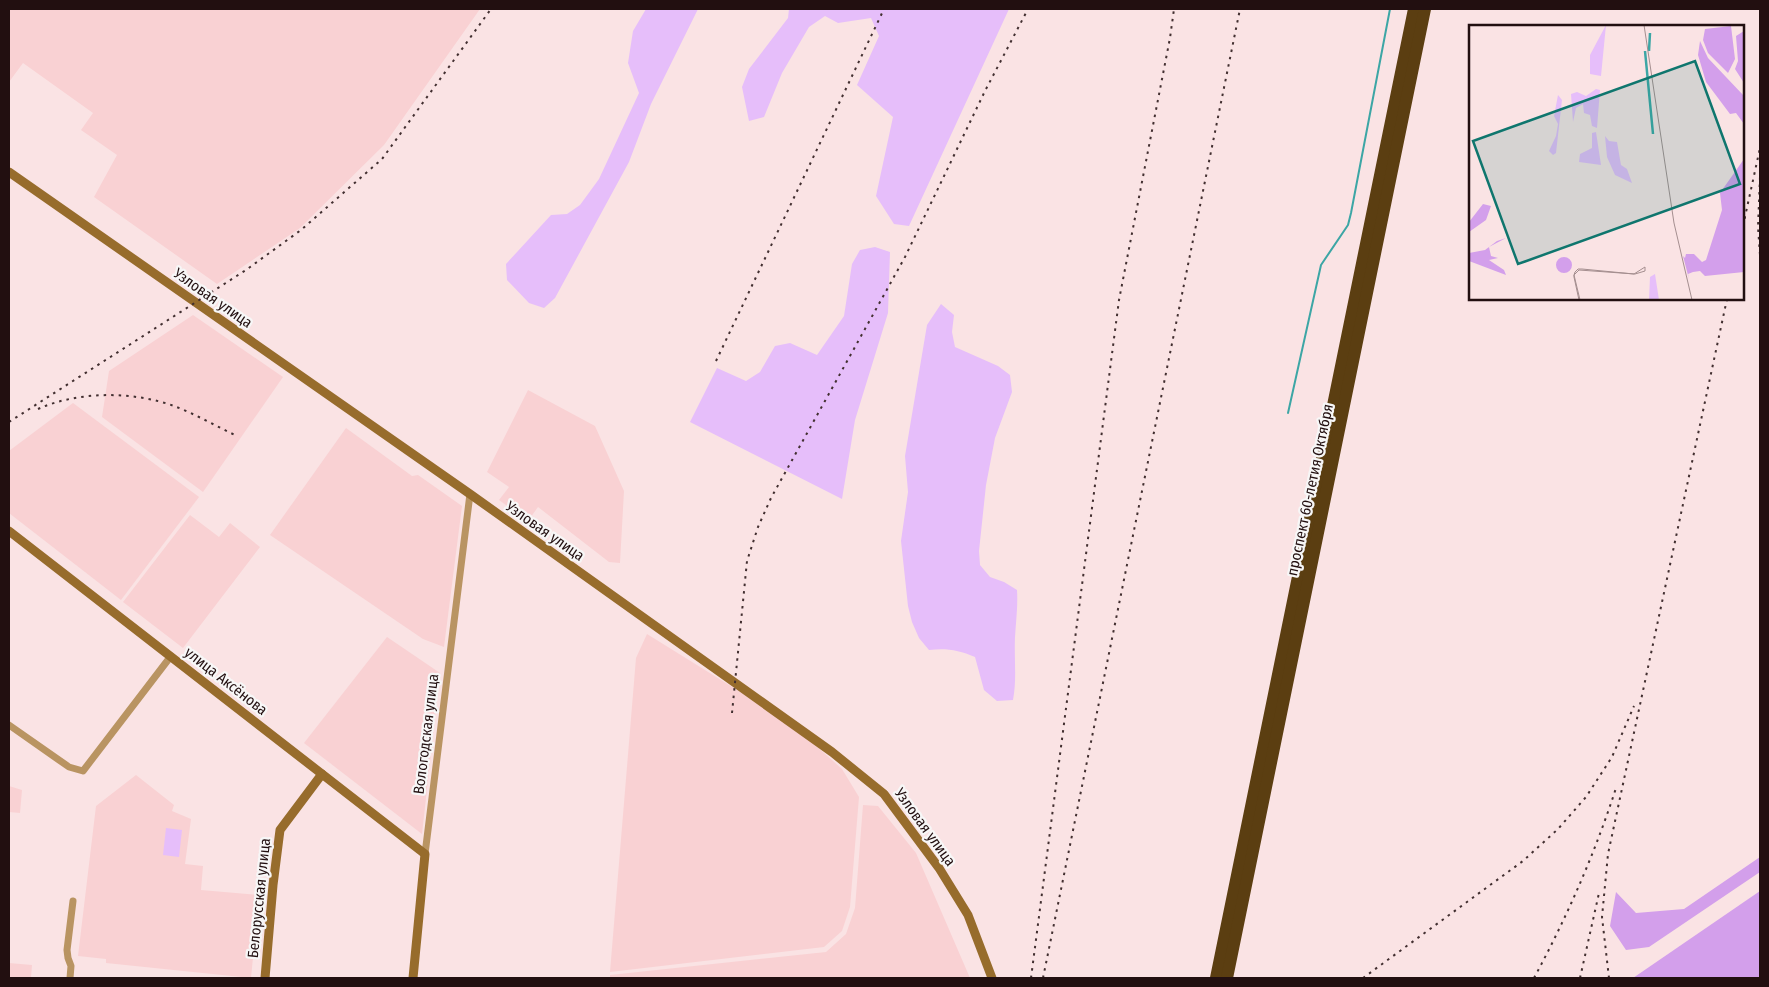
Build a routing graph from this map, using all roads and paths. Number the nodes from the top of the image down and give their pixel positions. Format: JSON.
{"nodes":[{"id":1,"x":1414,"y":9,"type":"edge"},
{"id":2,"x":1425,"y":9,"type":"edge"},
{"id":3,"x":9,"y":172,"type":"edge"},
{"id":4,"x":470,"y":494,"type":"junction"},
{"id":5,"x":9,"y":531,"type":"edge"},
{"id":6,"x":171,"y":656,"type":"junction"},
{"id":7,"x":9,"y":725,"type":"edge"},
{"id":8,"x":322,"y":774,"type":"junction"},
{"id":9,"x":425,"y":854,"type":"junction"},
{"id":10,"x":73,"y":901,"type":"dead end"},
{"id":11,"x":70,"y":978,"type":"edge"},
{"id":12,"x":265,"y":978,"type":"edge"},
{"id":13,"x":413,"y":978,"type":"edge"},
{"id":14,"x":992,"y":978,"type":"edge"},
{"id":15,"x":1216,"y":978,"type":"edge"},
{"id":16,"x":1227,"y":978,"type":"edge"}],
"edges":[{"from":1,"to":15,"type":"highway","name":"проспект 60-летия Октября"},
{"from":2,"to":16,"type":"highway","name":"проспект 60-летия Октября"},
{"from":3,"to":4,"type":"street","name":"Узловая улица"},
{"from":4,"to":9,"type":"street","name":"Вологодская улица"},
{"from":4,"to":14,"type":"street","name":"Узловая улица"},
{"from":5,"to":6,"type":"street","name":"улица Аксёнова"},
{"from":6,"to":7,"type":"street"},
{"from":6,"to":8,"type":"street","name":"улица Аксёнова"},
{"from":8,"to":9,"type":"street","name":"улица Аксёнова"},
{"from":8,"to":12,"type":"street","name":"Белорусская улица"},
{"from":9,"to":13,"type":"street","name":"Вологодская улица"},
{"from":10,"to":11,"type":"street"}]}
